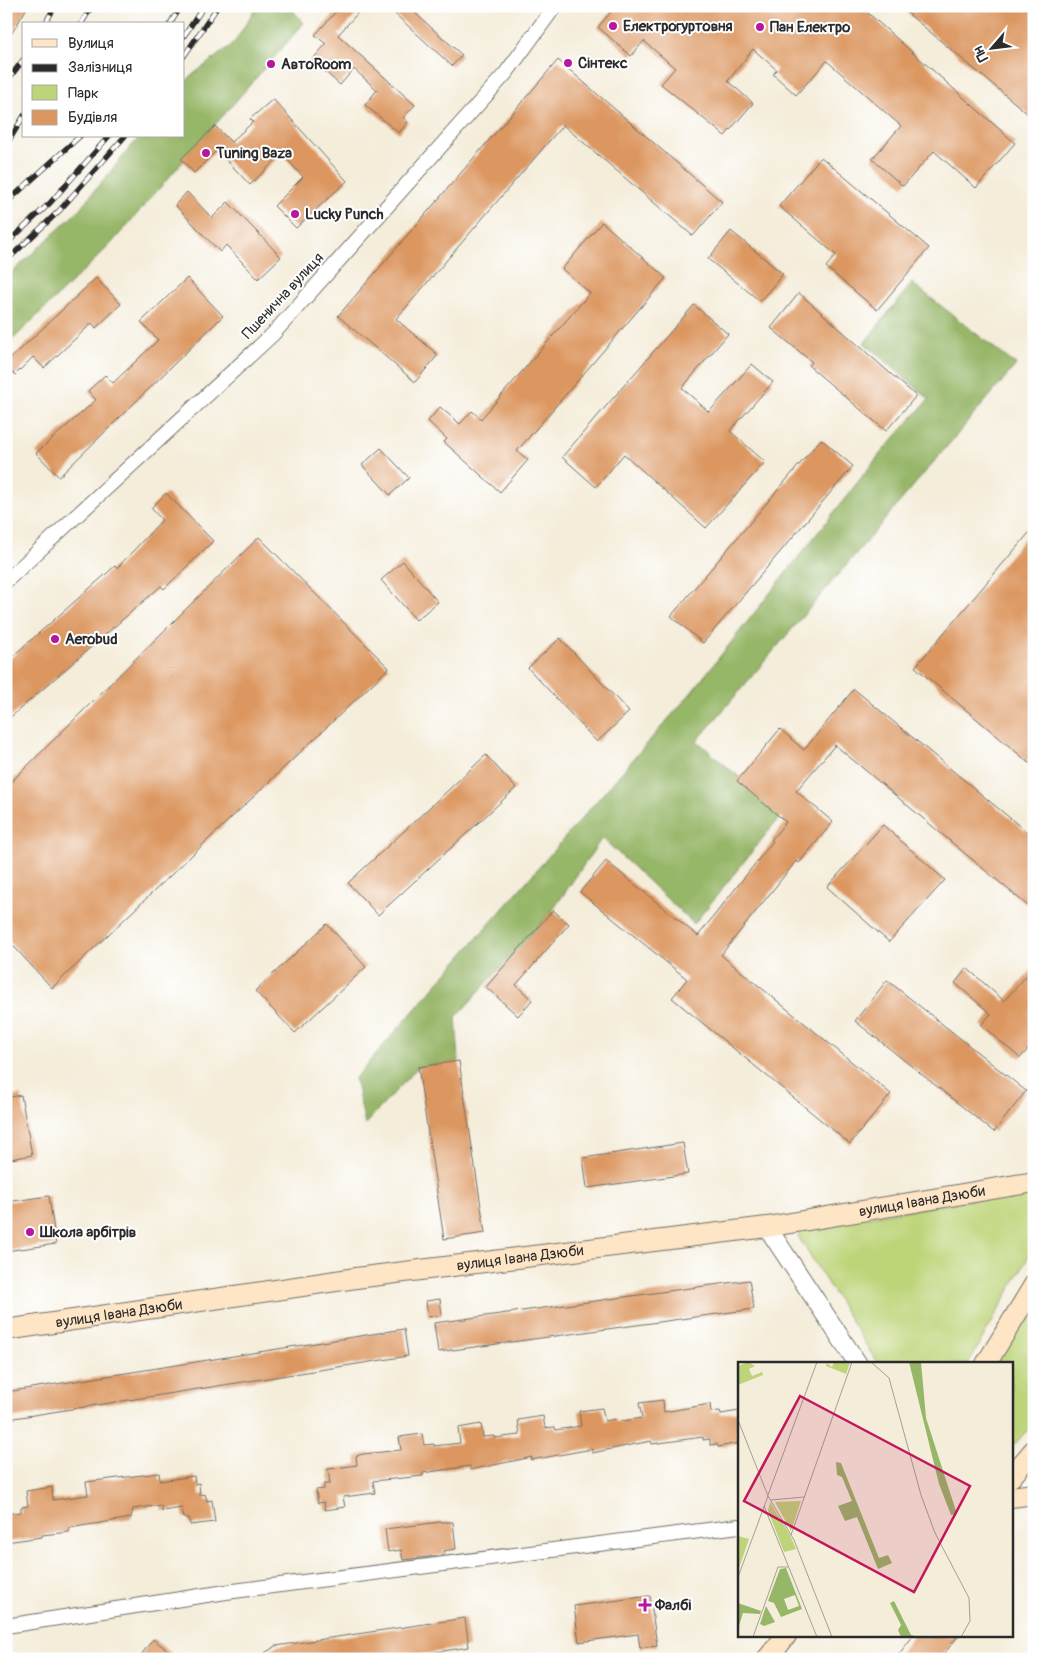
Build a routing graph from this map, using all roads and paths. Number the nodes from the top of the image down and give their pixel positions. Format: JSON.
{"nodes":[{"id":1,"x":555,"y":6,"type":"edge"},
{"id":2,"x":6,"y":581,"type":"edge"},
{"id":3,"x":1034,"y":1182,"type":"edge"},
{"id":4,"x":766,"y":1227,"type":"junction"},
{"id":5,"x":1034,"y":1285,"type":"edge"},
{"id":6,"x":6,"y":1330,"type":"edge"},
{"id":7,"x":857,"y":1362,"type":"edge"},
{"id":8,"x":987,"y":1362,"type":"edge"},
{"id":9,"x":1034,"y":1450,"type":"edge"},
{"id":10,"x":1012,"y":1476,"type":"edge"},
{"id":11,"x":1034,"y":1494,"type":"edge"},
{"id":12,"x":1012,"y":1496,"type":"edge"},
{"id":13,"x":738,"y":1526,"type":"edge"},
{"id":14,"x":6,"y":1626,"type":"edge"},
{"id":15,"x":784,"y":1638,"type":"edge"},
{"id":16,"x":767,"y":1659,"type":"edge"}],
"edges":[{"from":1,"to":2,"type":"street","name":"Пшенична вулиця"},
{"from":3,"to":4,"type":"main road","name":"вулиця Івана Дзюби"},
{"from":4,"to":6,"type":"main road","name":"вулиця Івана Дзюби"},
{"from":4,"to":7,"type":"street"},
{"from":5,"to":8,"type":"main road"},
{"from":9,"to":10,"type":"main road"},
{"from":11,"to":12,"type":"main road"},
{"from":13,"to":14,"type":"street"},
{"from":15,"to":16,"type":"main road"}]}
